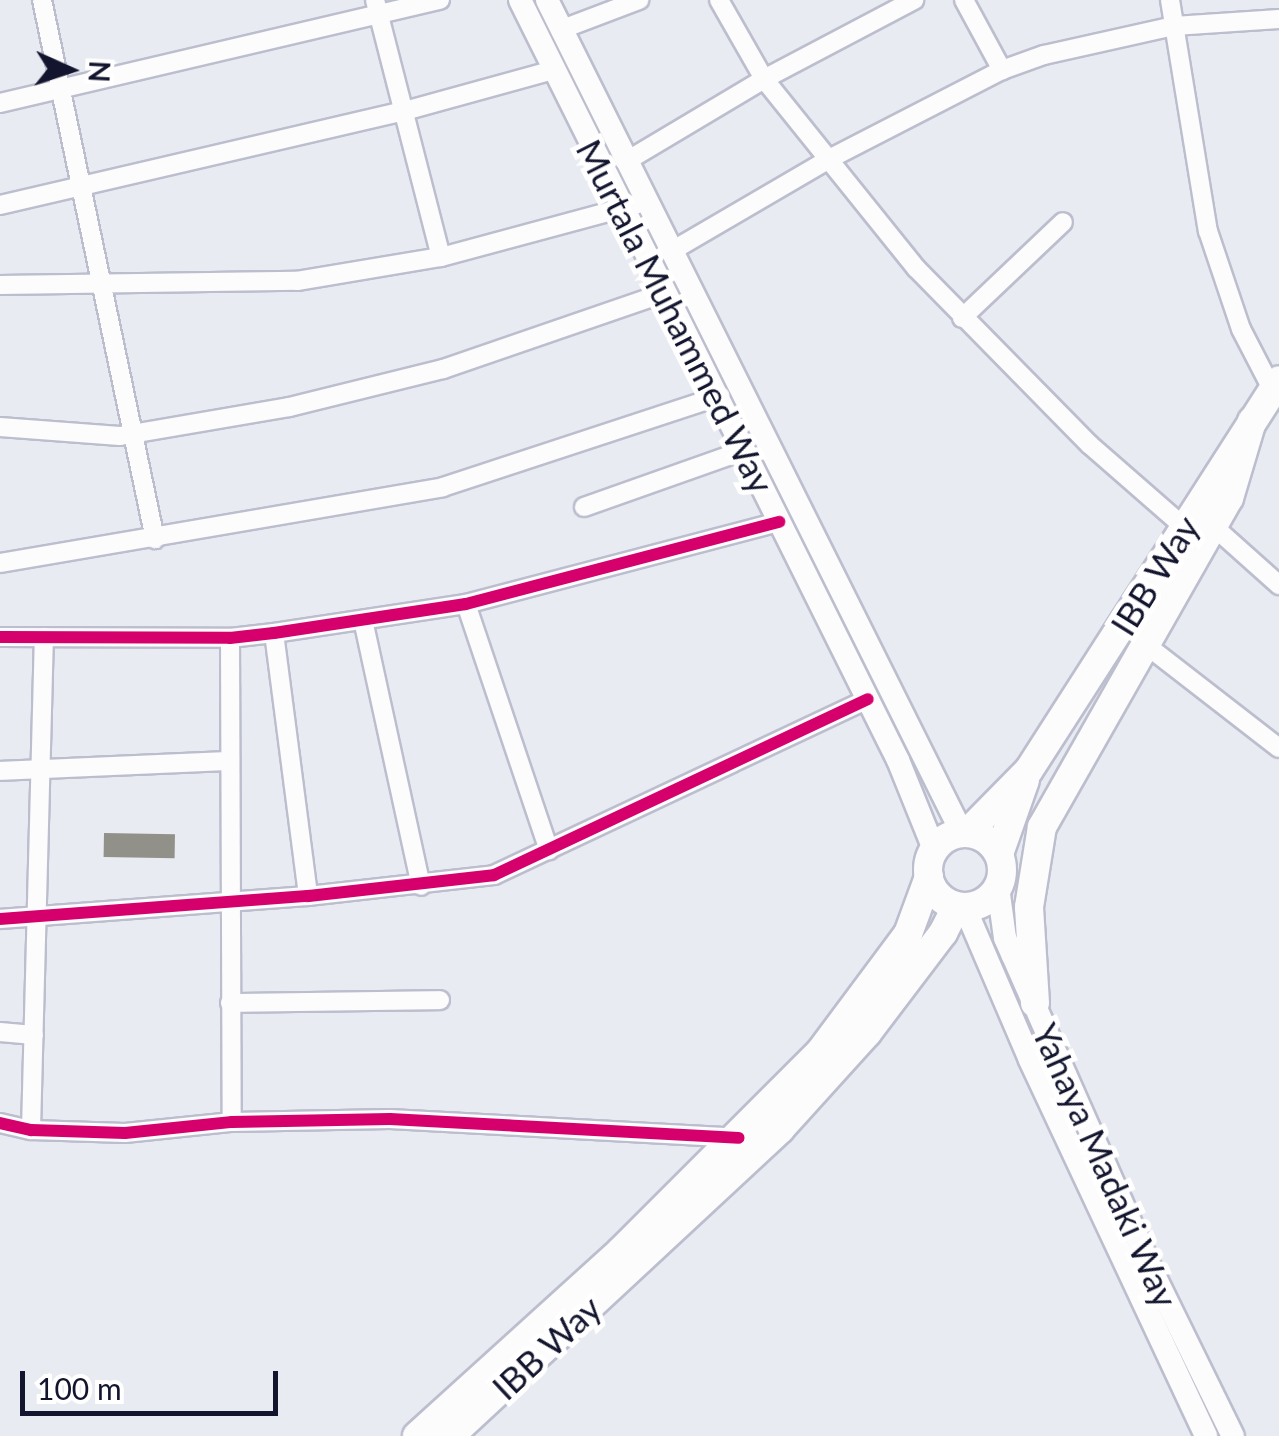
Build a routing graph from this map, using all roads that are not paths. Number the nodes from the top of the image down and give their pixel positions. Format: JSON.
{"nodes":[{"id":1,"x":42,"y":0,"type":"edge"},
{"id":2,"x":440,"y":0,"type":"edge"},
{"id":3,"x":520,"y":0,"type":"edge"},
{"id":4,"x":547,"y":0,"type":"edge"},
{"id":5,"x":639,"y":0,"type":"edge"},
{"id":6,"x":719,"y":0,"type":"edge"},
{"id":7,"x":867,"y":0,"type":"edge"},
{"id":8,"x":914,"y":0,"type":"edge"},
{"id":9,"x":964,"y":0,"type":"edge"},
{"id":10,"x":1170,"y":0,"type":"edge"},
{"id":11,"x":377,"y":8,"type":"edge"},
{"id":12,"x":876,"y":20,"type":"junction"},
{"id":13,"x":1279,"y":20,"type":"edge"},
{"id":14,"x":1174,"y":26,"type":"junction"},
{"id":15,"x":560,"y":30,"type":"junction"},
{"id":16,"x":552,"y":70,"type":"junction"},
{"id":17,"x":1002,"y":70,"type":"junction"},
{"id":18,"x":764,"y":79,"type":"junction"},
{"id":19,"x":57,"y":88,"type":"junction"},
{"id":20,"x":0,"y":103,"type":"edge"},
{"id":21,"x":401,"y":112,"type":"junction"},
{"id":22,"x":829,"y":159,"type":"junction"},
{"id":23,"x":625,"y":162,"type":"junction"},
{"id":24,"x":82,"y":186,"type":"junction"},
{"id":25,"x":645,"y":202,"type":"junction"},
{"id":26,"x":0,"y":205,"type":"edge"},
{"id":27,"x":621,"y":211,"type":"junction"},
{"id":28,"x":1063,"y":222,"type":"dead end"},
{"id":29,"x":670,"y":252,"type":"junction"},
{"id":30,"x":441,"y":257,"type":"junction"},
{"id":31,"x":0,"y":285,"type":"edge"},
{"id":32,"x":104,"y":287,"type":"junction"},
{"id":33,"x":664,"y":293,"type":"junction"},
{"id":34,"x":962,"y":318,"type":"junction"},
{"id":35,"x":1276,"y":385,"type":"edge"},
{"id":36,"x":720,"y":396,"type":"junction"},
{"id":37,"x":1252,"y":421,"type":"junction"},
{"id":38,"x":0,"y":427,"type":"edge"},
{"id":39,"x":136,"y":432,"type":"junction"},
{"id":40,"x":745,"y":450,"type":"junction"},
{"id":41,"x":584,"y":508,"type":"dead end"},
{"id":42,"x":779,"y":522,"type":"junction"},
{"id":43,"x":1183,"y":526,"type":"junction"},
{"id":44,"x":1213,"y":526,"type":"junction"},
{"id":45,"x":155,"y":539,"type":"junction"},
{"id":46,"x":0,"y":563,"type":"edge"},
{"id":47,"x":1279,"y":585,"type":"edge"},
{"id":48,"x":466,"y":604,"type":"junction"},
{"id":49,"x":363,"y":620,"type":"junction"},
{"id":50,"x":274,"y":633,"type":"junction"},
{"id":51,"x":0,"y":638,"type":"edge"},
{"id":52,"x":44,"y":638,"type":"junction"},
{"id":53,"x":230,"y":638,"type":"junction"},
{"id":54,"x":1146,"y":644,"type":"junction"},
{"id":55,"x":868,"y":699,"type":"junction"},
{"id":56,"x":1279,"y":748,"type":"edge"},
{"id":57,"x":230,"y":761,"type":"junction"},
{"id":58,"x":43,"y":766,"type":"junction"},
{"id":59,"x":0,"y":770,"type":"edge"},
{"id":60,"x":1028,"y":770,"type":"junction"},
{"id":61,"x":965,"y":833,"type":"junction"},
{"id":62,"x":550,"y":850,"type":"junction"},
{"id":63,"x":999,"y":854,"type":"junction"},
{"id":64,"x":932,"y":863,"type":"junction"},
{"id":65,"x":421,"y":886,"type":"junction"},
{"id":66,"x":998,"y":887,"type":"junction"},
{"id":67,"x":308,"y":896,"type":"junction"},
{"id":68,"x":232,"y":902,"type":"junction"},
{"id":69,"x":961,"y":908,"type":"junction"},
{"id":70,"x":36,"y":917,"type":"junction"},
{"id":71,"x":0,"y":919,"type":"edge"},
{"id":72,"x":440,"y":1000,"type":"dead end"},
{"id":73,"x":230,"y":1003,"type":"junction"},
{"id":74,"x":1035,"y":1003,"type":"junction"},
{"id":75,"x":0,"y":1032,"type":"edge"},
{"id":76,"x":34,"y":1035,"type":"junction"},
{"id":77,"x":232,"y":1122,"type":"junction"},
{"id":78,"x":0,"y":1123,"type":"edge"},
{"id":79,"x":32,"y":1130,"type":"junction"},
{"id":80,"x":738,"y":1138,"type":"junction"},
{"id":81,"x":698,"y":1193,"type":"junction"},
{"id":82,"x":631,"y":1255,"type":"junction"},
{"id":83,"x":1144,"y":1280,"type":"junction"},
{"id":84,"x":1160,"y":1313,"type":"junction"},
{"id":85,"x":417,"y":1436,"type":"edge"},
{"id":86,"x":450,"y":1436,"type":"edge"},
{"id":87,"x":1206,"y":1436,"type":"edge"},
{"id":88,"x":1233,"y":1436,"type":"edge"}],
"edges":[{"from":1,"to":19,"type":"street"},
{"from":2,"to":11,"type":"street"},
{"from":3,"to":16,"type":"main road","name":"Murtala Muhammed Way"},
{"from":4,"to":15,"type":"main road","name":"Murtala Muhammed Way"},
{"from":5,"to":15,"type":"street"},
{"from":6,"to":18,"type":"street"},
{"from":7,"to":12,"type":"street"},
{"from":8,"to":12,"type":"street"},
{"from":9,"to":17,"type":"street"},
{"from":10,"to":14,"type":"street"},
{"from":11,"to":19,"type":"street"},
{"from":11,"to":21,"type":"street"},
{"from":12,"to":18,"type":"street"},
{"from":13,"to":14,"type":"street"},
{"from":14,"to":17,"type":"street"},
{"from":14,"to":35,"type":"street"},
{"from":15,"to":23,"type":"main road","name":"Murtala Muhammed Way"},
{"from":16,"to":21,"type":"street"},
{"from":16,"to":27,"type":"main road","name":"Murtala Muhammed Way"},
{"from":17,"to":22,"type":"street"},
{"from":18,"to":22,"type":"street"},
{"from":18,"to":23,"type":"street"},
{"from":19,"to":20,"type":"street"},
{"from":19,"to":24,"type":"street"},
{"from":21,"to":24,"type":"street"},
{"from":21,"to":30,"type":"street"},
{"from":22,"to":29,"type":"street"},
{"from":22,"to":34,"type":"street"},
{"from":23,"to":25,"type":"main road","name":"Murtala Muhammed Way"},
{"from":24,"to":26,"type":"street"},
{"from":24,"to":32,"type":"street"},
{"from":25,"to":27,"type":"street"},
{"from":25,"to":29,"type":"main road","name":"Murtala Muhammed Way"},
{"from":27,"to":30,"type":"street"},
{"from":27,"to":33,"type":"main road","name":"Murtala Muhammed Way"},
{"from":28,"to":34,"type":"street"},
{"from":29,"to":61,"type":"main road","name":"Murtala Muhammed Way"},
{"from":30,"to":32,"type":"street"},
{"from":31,"to":32,"type":"street"},
{"from":32,"to":39,"type":"street"},
{"from":33,"to":36,"type":"main road","name":"Murtala Muhammed Way"},
{"from":33,"to":39,"type":"street"},
{"from":34,"to":43,"type":"street"},
{"from":35,"to":37,"type":"highway","name":"IBB Way"},
{"from":36,"to":40,"type":"main road","name":"Murtala Muhammed Way"},
{"from":36,"to":45,"type":"street"},
{"from":37,"to":43,"type":"highway","name":"IBB Way"},
{"from":37,"to":44,"type":"highway"},
{"from":38,"to":39,"type":"street"},
{"from":39,"to":45,"type":"street"},
{"from":40,"to":41,"type":"street"},
{"from":40,"to":42,"type":"main road","name":"Murtala Muhammed Way"},
{"from":42,"to":48,"type":"street"},
{"from":42,"to":55,"type":"main road","name":"Murtala Muhammed Way"},
{"from":43,"to":60,"type":"highway","name":"IBB Way"},
{"from":44,"to":47,"type":"street"},
{"from":44,"to":54,"type":"highway"},
{"from":45,"to":46,"type":"street"},
{"from":48,"to":49,"type":"street"},
{"from":48,"to":62,"type":"street"},
{"from":49,"to":50,"type":"street"},
{"from":49,"to":65,"type":"street"},
{"from":50,"to":53,"type":"street"},
{"from":50,"to":67,"type":"street"},
{"from":51,"to":52,"type":"street"},
{"from":52,"to":53,"type":"street"},
{"from":52,"to":58,"type":"street"},
{"from":53,"to":57,"type":"street"},
{"from":54,"to":56,"type":"street"},
{"from":54,"to":74,"type":"highway"},
{"from":55,"to":62,"type":"street"},
{"from":55,"to":64,"type":"main road","name":"Murtala Muhammed Way"},
{"from":57,"to":58,"type":"street"},
{"from":57,"to":68,"type":"street"},
{"from":58,"to":59,"type":"street"},
{"from":58,"to":70,"type":"street"},
{"from":60,"to":61,"type":"highway","name":"IBB Way"},
{"from":60,"to":63,"type":"highway","name":"IBB Way"},
{"from":61,"to":63,"type":"highway"},
{"from":61,"to":64,"type":"highway"},
{"from":62,"to":65,"type":"street"},
{"from":63,"to":66,"type":"highway"},
{"from":64,"to":69,"type":"highway"},
{"from":64,"to":80,"type":"highway"},
{"from":65,"to":67,"type":"street"},
{"from":66,"to":69,"type":"highway"},
{"from":66,"to":74,"type":"main road","name":"Yahaya Madaki Way"},
{"from":67,"to":68,"type":"street"},
{"from":68,"to":70,"type":"street"},
{"from":68,"to":73,"type":"street"},
{"from":69,"to":81,"type":"highway"},
{"from":69,"to":83,"type":"main road","name":"Yahaya Madaki Way"},
{"from":70,"to":71,"type":"street"},
{"from":70,"to":76,"type":"street"},
{"from":72,"to":73,"type":"street"},
{"from":73,"to":77,"type":"street"},
{"from":74,"to":83,"type":"main road","name":"Yahaya Madaki Way"},
{"from":75,"to":76,"type":"street"},
{"from":76,"to":79,"type":"street"},
{"from":77,"to":79,"type":"street"},
{"from":77,"to":80,"type":"street"},
{"from":78,"to":79,"type":"street"},
{"from":80,"to":81,"type":"highway"},
{"from":81,"to":82,"type":"highway"},
{"from":82,"to":85,"type":"highway"},
{"from":82,"to":86,"type":"highway","name":"IBB Way"},
{"from":83,"to":84,"type":"main road","name":"Yahaya Madaki Way"},
{"from":84,"to":87,"type":"main road","name":"Yahaya Madaki Way"},
{"from":84,"to":88,"type":"main road","name":"Yahaya Madaki Way"}]}
